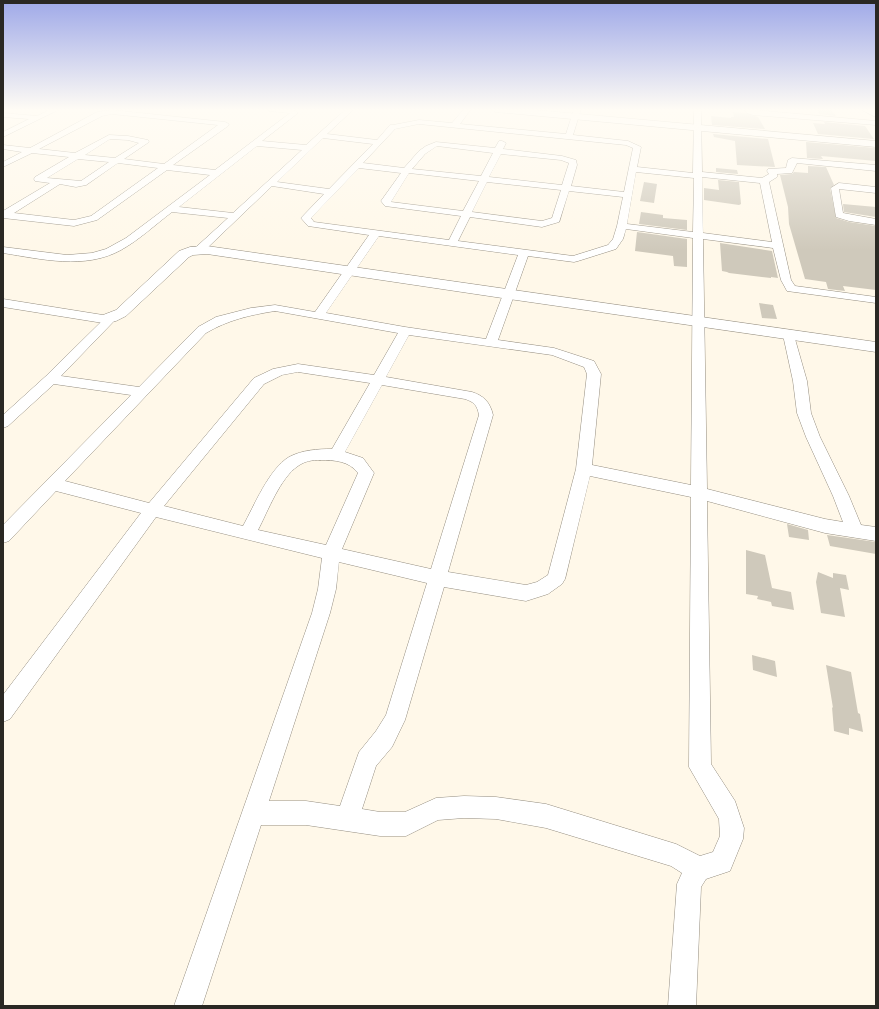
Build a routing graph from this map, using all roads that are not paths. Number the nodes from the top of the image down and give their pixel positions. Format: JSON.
{"nodes":[{"id":1,"x":20,"y":156,"type":"edge"},
{"id":2,"x":75,"y":156,"type":"joint"},
{"id":3,"x":123,"y":156,"type":"edge"},
{"id":4,"x":181,"y":156,"type":"edge"},
{"id":5,"x":238,"y":156,"type":"edge"},
{"id":6,"x":299,"y":156,"type":"edge"},
{"id":7,"x":364,"y":156,"type":"edge"},
{"id":8,"x":420,"y":156,"type":"edge"},
{"id":9,"x":496,"y":156,"type":"edge"},
{"id":10,"x":539,"y":156,"type":"edge"},
{"id":11,"x":635,"y":156,"type":"edge"},
{"id":12,"x":697,"y":156,"type":"edge"},
{"id":13,"x":114,"y":162,"type":"junction"},
{"id":14,"x":3,"y":165,"type":"edge"},
{"id":15,"x":356,"y":165,"type":"junction"},
{"id":16,"x":166,"y":167,"type":"junction"},
{"id":17,"x":876,"y":168,"type":"edge"},
{"id":18,"x":632,"y":169,"type":"junction"},
{"id":19,"x":407,"y":171,"type":"junction"},
{"id":20,"x":216,"y":173,"type":"junction"},
{"id":21,"x":697,"y":175,"type":"junction"},
{"id":22,"x":485,"y":179,"type":"junction"},
{"id":23,"x":764,"y":181,"type":"junction"},
{"id":24,"x":58,"y":182,"type":"junction"},
{"id":25,"x":269,"y":183,"type":"junction"},
{"id":26,"x":566,"y":188,"type":"junction"},
{"id":27,"x":876,"y":190,"type":"edge"},
{"id":28,"x":331,"y":192,"type":"junction"},
{"id":29,"x":627,"y":195,"type":"junction"},
{"id":30,"x":171,"y":209,"type":"junction"},
{"id":31,"x":3,"y":215,"type":"edge"},
{"id":32,"x":467,"y":215,"type":"junction"},
{"id":33,"x":234,"y":216,"type":"junction"},
{"id":34,"x":876,"y":222,"type":"edge"},
{"id":35,"x":622,"y":226,"type":"junction"},
{"id":36,"x":376,"y":234,"type":"junction"},
{"id":37,"x":698,"y":236,"type":"junction"},
{"id":38,"x":452,"y":243,"type":"junction"},
{"id":39,"x":778,"y":246,"type":"junction"},
{"id":40,"x":3,"y":250,"type":"edge"},
{"id":41,"x":198,"y":250,"type":"junction"},
{"id":42,"x":16,"y":252,"type":"junction"},
{"id":43,"x":524,"y":252,"type":"junction"},
{"id":44,"x":3,"y":261,"type":"edge"},
{"id":45,"x":349,"y":270,"type":"junction"},
{"id":46,"x":509,"y":296,"type":"junction"},
{"id":47,"x":876,"y":300,"type":"edge"},
{"id":48,"x":3,"y":303,"type":"edge"},
{"id":49,"x":318,"y":316,"type":"junction"},
{"id":50,"x":112,"y":318,"type":"junction"},
{"id":51,"x":698,"y":322,"type":"junction"},
{"id":52,"x":405,"y":331,"type":"junction"},
{"id":53,"x":789,"y":335,"type":"junction"},
{"id":54,"x":491,"y":343,"type":"junction"},
{"id":55,"x":876,"y":347,"type":"edge"},
{"id":56,"x":51,"y":379,"type":"junction"},
{"id":57,"x":377,"y":380,"type":"junction"},
{"id":58,"x":142,"y":392,"type":"junction"},
{"id":59,"x":3,"y":423,"type":"edge"},
{"id":60,"x":336,"y":455,"type":"junction"},
{"id":61,"x":584,"y":469,"type":"junction"},
{"id":62,"x":53,"y":484,"type":"junction"},
{"id":63,"x":700,"y":493,"type":"junction"},
{"id":64,"x":153,"y":509,"type":"junction"},
{"id":65,"x":855,"y":531,"type":"junction"},
{"id":66,"x":247,"y":534,"type":"junction"},
{"id":67,"x":876,"y":534,"type":"edge"},
{"id":68,"x":3,"y":536,"type":"edge"},
{"id":69,"x":331,"y":554,"type":"junction"},
{"id":70,"x":437,"y":578,"type":"junction"},
{"id":71,"x":3,"y":712,"type":"edge"},
{"id":72,"x":253,"y":813,"type":"junction"},
{"id":73,"x":347,"y":818,"type":"junction"},
{"id":74,"x":698,"y":869,"type":"junction"},
{"id":75,"x":188,"y":1006,"type":"edge"},
{"id":76,"x":682,"y":1006,"type":"edge"}],
"edges":[{"from":1,"to":14,"type":"street"},
{"from":2,"to":13,"type":"street"},
{"from":2,"to":24,"type":"street"},
{"from":3,"to":13,"type":"street"},
{"from":4,"to":16,"type":"street"},
{"from":5,"to":20,"type":"street"},
{"from":6,"to":25,"type":"street"},
{"from":7,"to":15,"type":"street"},
{"from":8,"to":19,"type":"street"},
{"from":9,"to":22,"type":"street"},
{"from":10,"to":26,"type":"street"},
{"from":11,"to":18,"type":"street"},
{"from":12,"to":21,"type":"street"},
{"from":13,"to":16,"type":"street"},
{"from":13,"to":24,"type":"street"},
{"from":15,"to":19,"type":"street"},
{"from":15,"to":28,"type":"street"},
{"from":16,"to":20,"type":"street"},
{"from":16,"to":31,"type":"street"},
{"from":17,"to":23,"type":"street"},
{"from":18,"to":21,"type":"street"},
{"from":18,"to":29,"type":"street"},
{"from":19,"to":22,"type":"street"},
{"from":19,"to":32,"type":"street"},
{"from":20,"to":30,"type":"street"},
{"from":21,"to":23,"type":"street"},
{"from":21,"to":37,"type":"street"},
{"from":22,"to":26,"type":"street"},
{"from":22,"to":32,"type":"street"},
{"from":23,"to":39,"type":"street"},
{"from":24,"to":31,"type":"street"},
{"from":25,"to":28,"type":"street"},
{"from":25,"to":33,"type":"street"},
{"from":26,"to":29,"type":"street"},
{"from":26,"to":32,"type":"street"},
{"from":27,"to":34,"type":"street"},
{"from":28,"to":36,"type":"street"},
{"from":29,"to":35,"type":"street"},
{"from":30,"to":33,"type":"street"},
{"from":30,"to":42,"type":"street"},
{"from":32,"to":38,"type":"street"},
{"from":33,"to":41,"type":"street"},
{"from":35,"to":37,"type":"street"},
{"from":35,"to":43,"type":"street"},
{"from":36,"to":38,"type":"street"},
{"from":36,"to":45,"type":"street"},
{"from":37,"to":39,"type":"street"},
{"from":37,"to":51,"type":"street"},
{"from":38,"to":43,"type":"street"},
{"from":39,"to":47,"type":"street"},
{"from":40,"to":42,"type":"street"},
{"from":41,"to":45,"type":"street"},
{"from":41,"to":50,"type":"street"},
{"from":42,"to":44,"type":"street"},
{"from":43,"to":46,"type":"street"},
{"from":45,"to":46,"type":"street"},
{"from":45,"to":49,"type":"street"},
{"from":46,"to":51,"type":"street"},
{"from":46,"to":54,"type":"street"},
{"from":48,"to":50,"type":"street"},
{"from":49,"to":52,"type":"street"},
{"from":49,"to":58,"type":"street"},
{"from":50,"to":56,"type":"street"},
{"from":51,"to":53,"type":"street"},
{"from":51,"to":63,"type":"street"},
{"from":52,"to":54,"type":"street"},
{"from":52,"to":57,"type":"street"},
{"from":53,"to":55,"type":"street"},
{"from":53,"to":65,"type":"street"},
{"from":54,"to":61,"type":"street"},
{"from":56,"to":58,"type":"street"},
{"from":56,"to":59,"type":"street"},
{"from":57,"to":60,"type":"street"},
{"from":57,"to":64,"type":"street"},
{"from":57,"to":70,"type":"street"},
{"from":58,"to":62,"type":"street"},
{"from":60,"to":66,"type":"street"},
{"from":60,"to":69,"type":"street"},
{"from":61,"to":63,"type":"street"},
{"from":61,"to":70,"type":"street"},
{"from":62,"to":64,"type":"street"},
{"from":62,"to":68,"type":"street"},
{"from":63,"to":65,"type":"street"},
{"from":63,"to":74,"type":"street"},
{"from":64,"to":66,"type":"street"},
{"from":64,"to":71,"type":"street"},
{"from":65,"to":67,"type":"street"},
{"from":66,"to":69,"type":"street"},
{"from":69,"to":70,"type":"street"},
{"from":69,"to":72,"type":"street"},
{"from":70,"to":73,"type":"street"},
{"from":72,"to":73,"type":"street"},
{"from":72,"to":75,"type":"street"},
{"from":73,"to":74,"type":"street"},
{"from":74,"to":76,"type":"street"}]}
